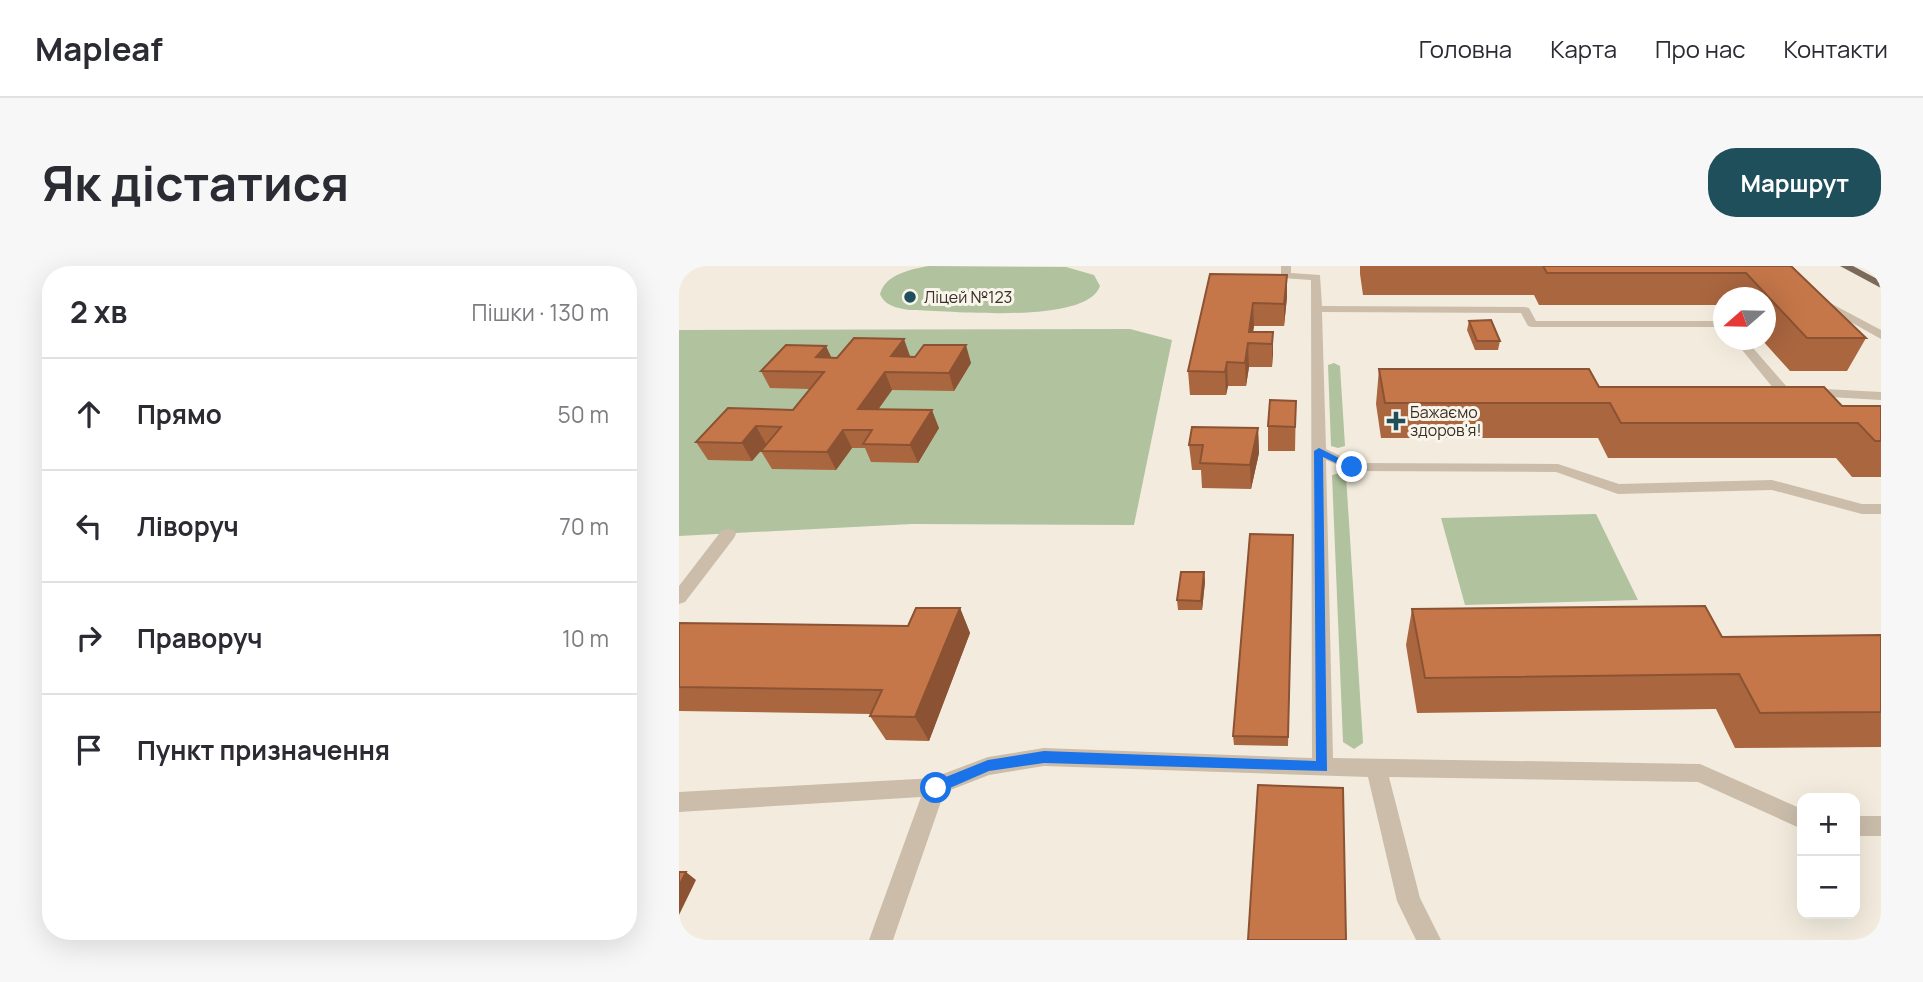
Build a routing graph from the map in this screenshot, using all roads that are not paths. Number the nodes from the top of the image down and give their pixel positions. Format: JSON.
{"nodes":[{"id":1,"x":1286,"y":266,"type":"edge"},
{"id":2,"x":1845,"y":266,"type":"edge"},
{"id":3,"x":1881,"y":285,"type":"edge"},
{"id":4,"x":1808,"y":294,"type":"edge"},
{"id":5,"x":1317,"y":309,"type":"junction"},
{"id":6,"x":1713,"y":324,"type":"edge"},
{"id":7,"x":1881,"y":335,"type":"edge"},
{"id":8,"x":1748,"y":350,"type":"edge"},
{"id":9,"x":1881,"y":396,"type":"edge"},
{"id":10,"x":1319,"y":451,"type":"junction"},
{"id":11,"x":1881,"y":509,"type":"edge"},
{"id":12,"x":728,"y":534,"type":"dead end"},
{"id":13,"x":679,"y":598,"type":"edge"},
{"id":14,"x":1322,"y":767,"type":"junction"},
{"id":15,"x":1376,"y":767,"type":"junction"},
{"id":16,"x":936,"y":788,"type":"junction"},
{"id":17,"x":679,"y":802,"type":"edge"},
{"id":18,"x":1797,"y":817,"type":"edge"},
{"id":19,"x":1860,"y":826,"type":"edge"},
{"id":20,"x":1881,"y":826,"type":"edge"},
{"id":21,"x":881,"y":940,"type":"edge"},
{"id":22,"x":1429,"y":940,"type":"edge"}],
"edges":[{"from":1,"to":5,"type":"street"},
{"from":2,"to":3,"type":"main road"},
{"from":4,"to":7,"type":"street"},
{"from":5,"to":6,"type":"street"},
{"from":5,"to":10,"type":"street"},
{"from":8,"to":9,"type":"street"},
{"from":10,"to":11,"type":"street"},
{"from":10,"to":14,"type":"street"},
{"from":12,"to":13,"type":"street"},
{"from":14,"to":15,"type":"street"},
{"from":14,"to":16,"type":"street"},
{"from":15,"to":18,"type":"street"},
{"from":15,"to":22,"type":"street"},
{"from":16,"to":17,"type":"street"},
{"from":16,"to":21,"type":"street"},
{"from":19,"to":20,"type":"street"}]}
